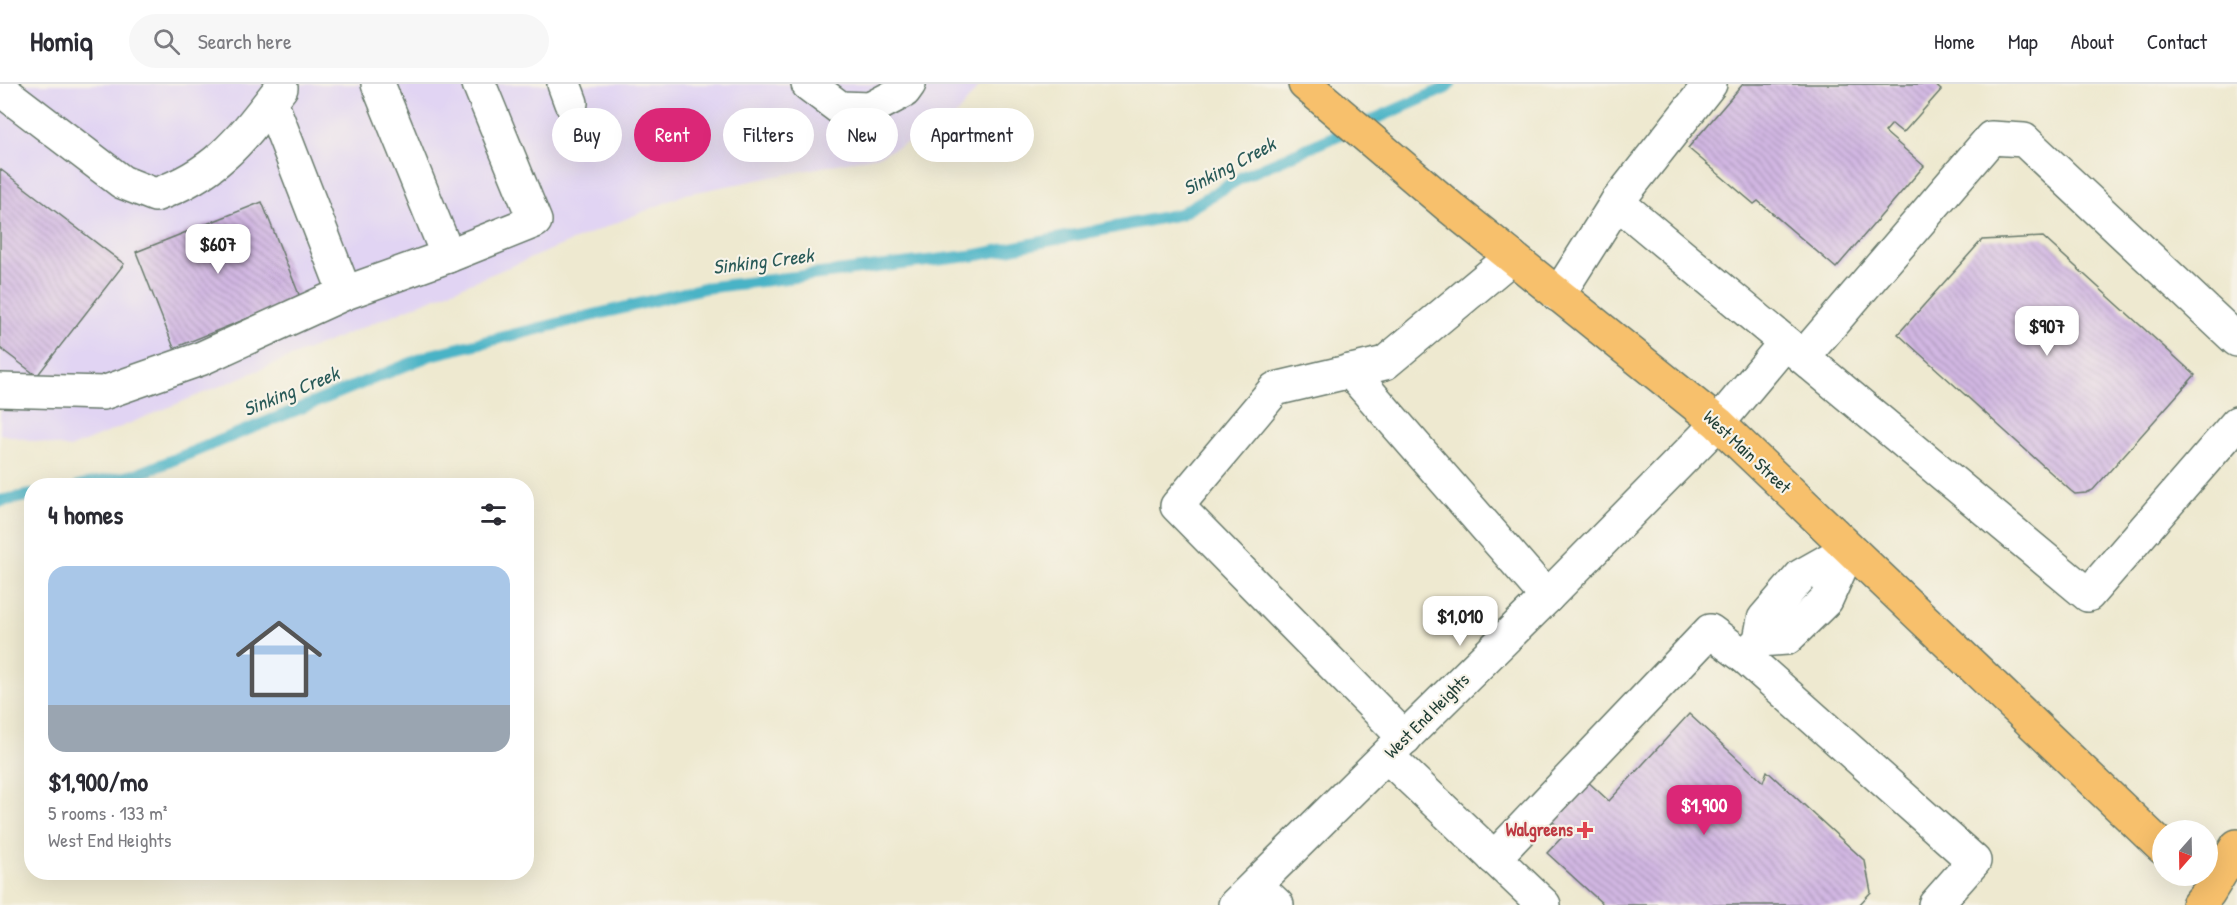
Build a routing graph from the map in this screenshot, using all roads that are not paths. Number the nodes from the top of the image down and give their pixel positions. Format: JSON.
{"nodes":[{"id":1,"x":378,"y":84,"type":"edge"},
{"id":2,"x":479,"y":84,"type":"edge"},
{"id":3,"x":807,"y":84,"type":"edge"},
{"id":4,"x":909,"y":84,"type":"edge"},
{"id":5,"x":1305,"y":84,"type":"edge"},
{"id":6,"x":1710,"y":84,"type":"edge"},
{"id":7,"x":0,"y":89,"type":"edge"},
{"id":8,"x":278,"y":93,"type":"edge"},
{"id":9,"x":1617,"y":202,"type":"junction"},
{"id":10,"x":448,"y":256,"type":"junction"},
{"id":11,"x":1512,"y":257,"type":"junction"},
{"id":12,"x":345,"y":293,"type":"junction"},
{"id":13,"x":1558,"y":295,"type":"junction"},
{"id":14,"x":2237,"y":340,"type":"edge"},
{"id":15,"x":1794,"y":350,"type":"junction"},
{"id":16,"x":1350,"y":371,"type":"junction"},
{"id":17,"x":0,"y":390,"type":"edge"},
{"id":18,"x":1718,"y":423,"type":"junction"},
{"id":19,"x":2237,"y":423,"type":"edge"},
{"id":20,"x":1849,"y":549,"type":"junction"},
{"id":21,"x":1547,"y":597,"type":"junction"},
{"id":22,"x":1753,"y":648,"type":"junction"},
{"id":23,"x":1396,"y":747,"type":"junction"},
{"id":24,"x":2152,"y":838,"type":"edge"},
{"id":25,"x":2237,"y":846,"type":"edge"},
{"id":26,"x":1494,"y":858,"type":"junction"},
{"id":27,"x":2205,"y":895,"type":"edge"},
{"id":28,"x":1256,"y":898,"type":"edge"},
{"id":29,"x":1544,"y":905,"type":"edge"},
{"id":30,"x":1935,"y":905,"type":"edge"}],
"edges":[{"from":1,"to":10,"type":"street"},
{"from":2,"to":10,"type":"street"},
{"from":3,"to":4,"type":"street"},
{"from":5,"to":11,"type":"main road","name":"West Main Street"},
{"from":6,"to":9,"type":"street"},
{"from":7,"to":8,"type":"street"},
{"from":8,"to":12,"type":"street"},
{"from":9,"to":13,"type":"street"},
{"from":9,"to":15,"type":"street"},
{"from":10,"to":12,"type":"street"},
{"from":11,"to":13,"type":"main road","name":"West Main Street"},
{"from":11,"to":16,"type":"street"},
{"from":12,"to":17,"type":"street"},
{"from":13,"to":18,"type":"main road","name":"West Main Street"},
{"from":14,"to":15,"type":"street","name":"West End Heights"},
{"from":15,"to":18,"type":"street","name":"West End Heights"},
{"from":15,"to":19,"type":"street"},
{"from":16,"to":21,"type":"street"},
{"from":16,"to":23,"type":"street"},
{"from":18,"to":20,"type":"main road","name":"West Main Street"},
{"from":18,"to":21,"type":"street","name":"West End Heights"},
{"from":20,"to":22,"type":"street"},
{"from":20,"to":24,"type":"main road","name":"West Main Street"},
{"from":21,"to":23,"type":"street","name":"West End Heights"},
{"from":22,"to":26,"type":"street"},
{"from":22,"to":30,"type":"street"},
{"from":23,"to":26,"type":"street"},
{"from":23,"to":28,"type":"street","name":"West End Heights"},
{"from":25,"to":27,"type":"main road"},
{"from":26,"to":29,"type":"street"}]}
